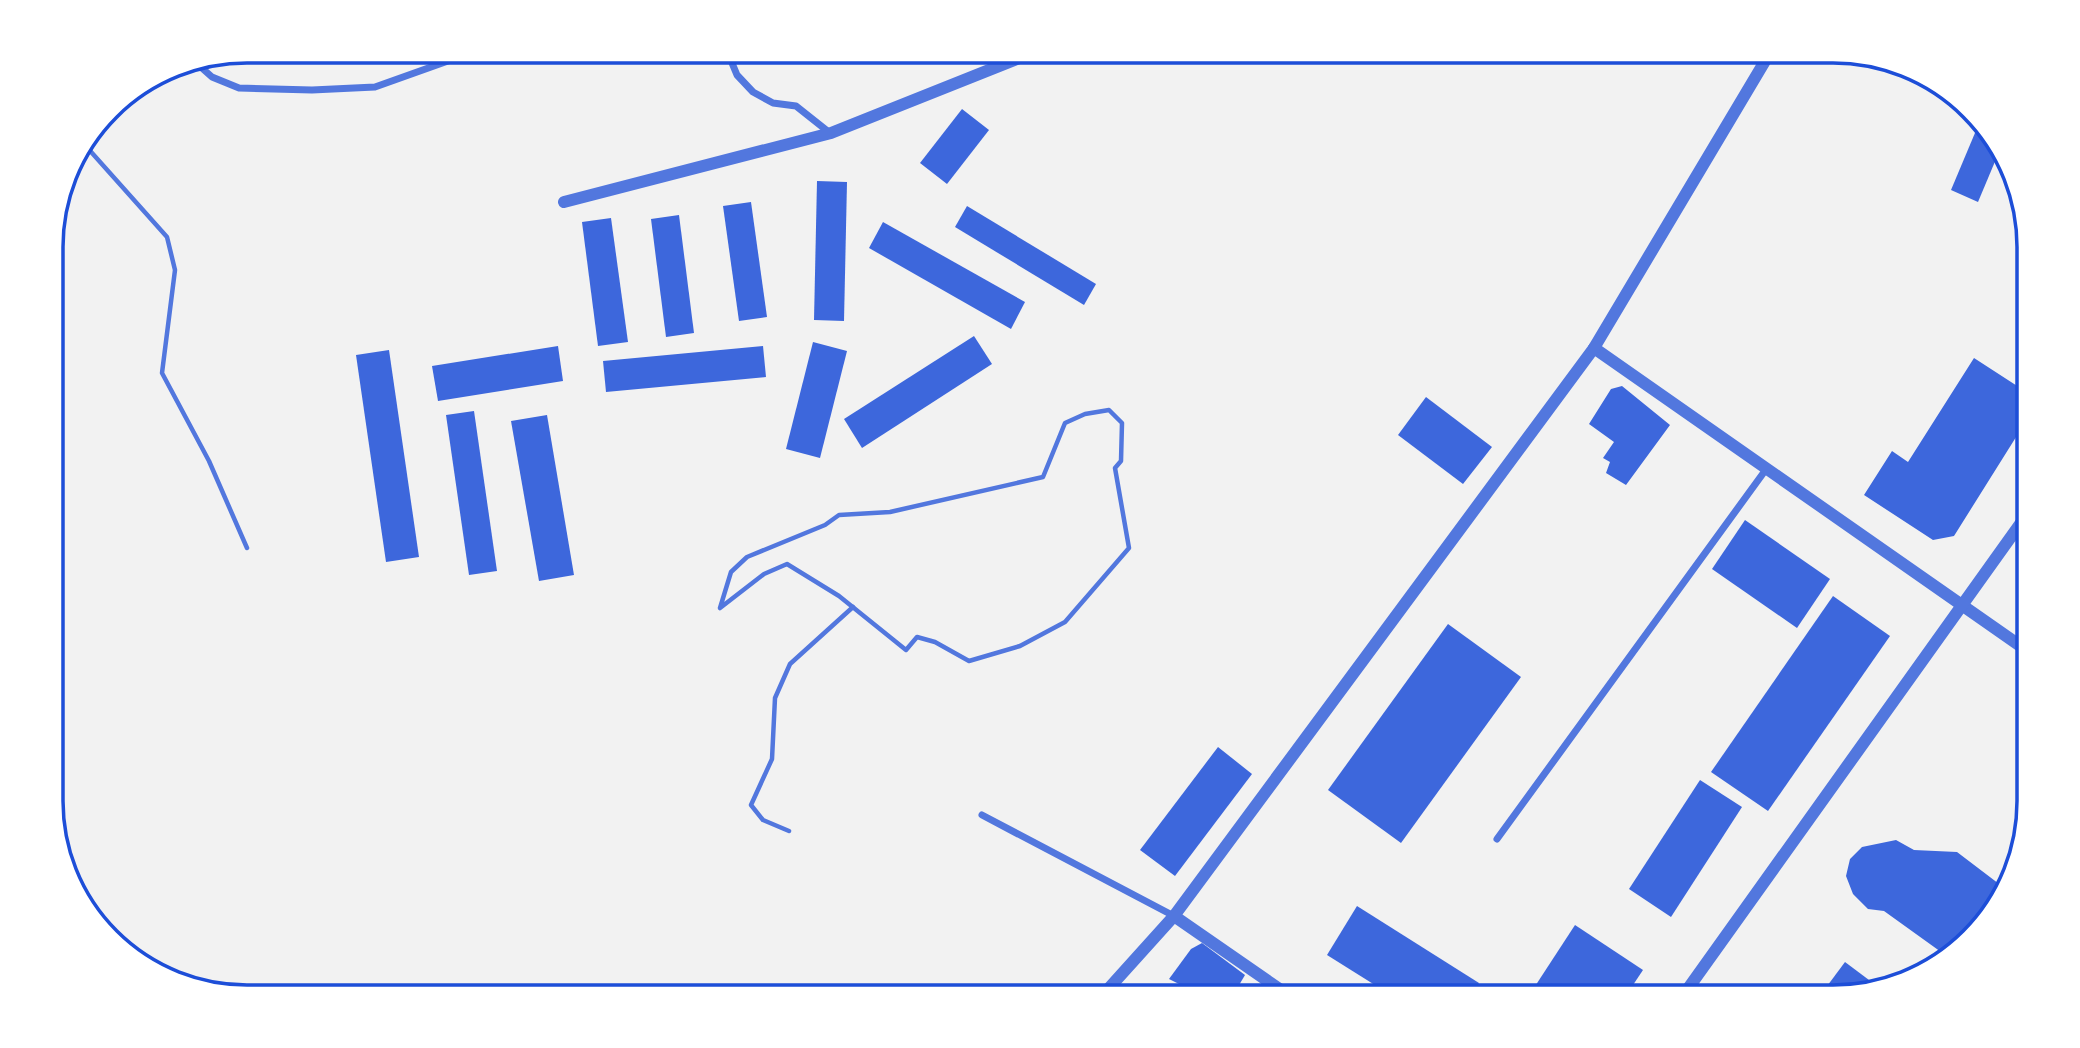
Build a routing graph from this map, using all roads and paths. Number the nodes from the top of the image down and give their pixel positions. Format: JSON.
{"nodes":[{"id":1,"x":443,"y":63,"type":"edge"},
{"id":2,"x":732,"y":63,"type":"edge"},
{"id":3,"x":1007,"y":63,"type":"edge"},
{"id":4,"x":1764,"y":63,"type":"edge"},
{"id":5,"x":203,"y":69,"type":"edge"},
{"id":6,"x":831,"y":133,"type":"junction"},
{"id":7,"x":90,"y":151,"type":"edge"},
{"id":8,"x":564,"y":202,"type":"dead end"},
{"id":9,"x":1594,"y":348,"type":"junction"},
{"id":10,"x":1767,"y":468,"type":"junction"},
{"id":11,"x":2017,"y":529,"type":"edge"},
{"id":12,"x":247,"y":548,"type":"dead end"},
{"id":13,"x":1965,"y":606,"type":"junction"},
{"id":14,"x":852,"y":607,"type":"junction"},
{"id":15,"x":2017,"y":643,"type":"edge"},
{"id":16,"x":982,"y":815,"type":"dead end"},
{"id":17,"x":789,"y":831,"type":"dead end"},
{"id":18,"x":1497,"y":839,"type":"dead end"},
{"id":19,"x":1174,"y":916,"type":"junction"},
{"id":20,"x":1112,"y":985,"type":"edge"},
{"id":21,"x":1274,"y":985,"type":"edge"},
{"id":22,"x":1691,"y":985,"type":"edge"}],
"edges":[{"from":1,"to":5,"type":"street"},
{"from":2,"to":6,"type":"street"},
{"from":3,"to":6,"type":"street"},
{"from":4,"to":9,"type":"street"},
{"from":6,"to":8,"type":"street"},
{"from":7,"to":12,"type":"lane"},
{"from":9,"to":10,"type":"street"},
{"from":9,"to":19,"type":"street"},
{"from":10,"to":13,"type":"street"},
{"from":10,"to":18,"type":"street"},
{"from":11,"to":13,"type":"street"},
{"from":13,"to":15,"type":"street"},
{"from":13,"to":22,"type":"street"},
{"from":14,"to":14,"type":"lane"},
{"from":14,"to":17,"type":"lane"},
{"from":16,"to":19,"type":"street"},
{"from":19,"to":20,"type":"street"},
{"from":19,"to":21,"type":"street"}]}
